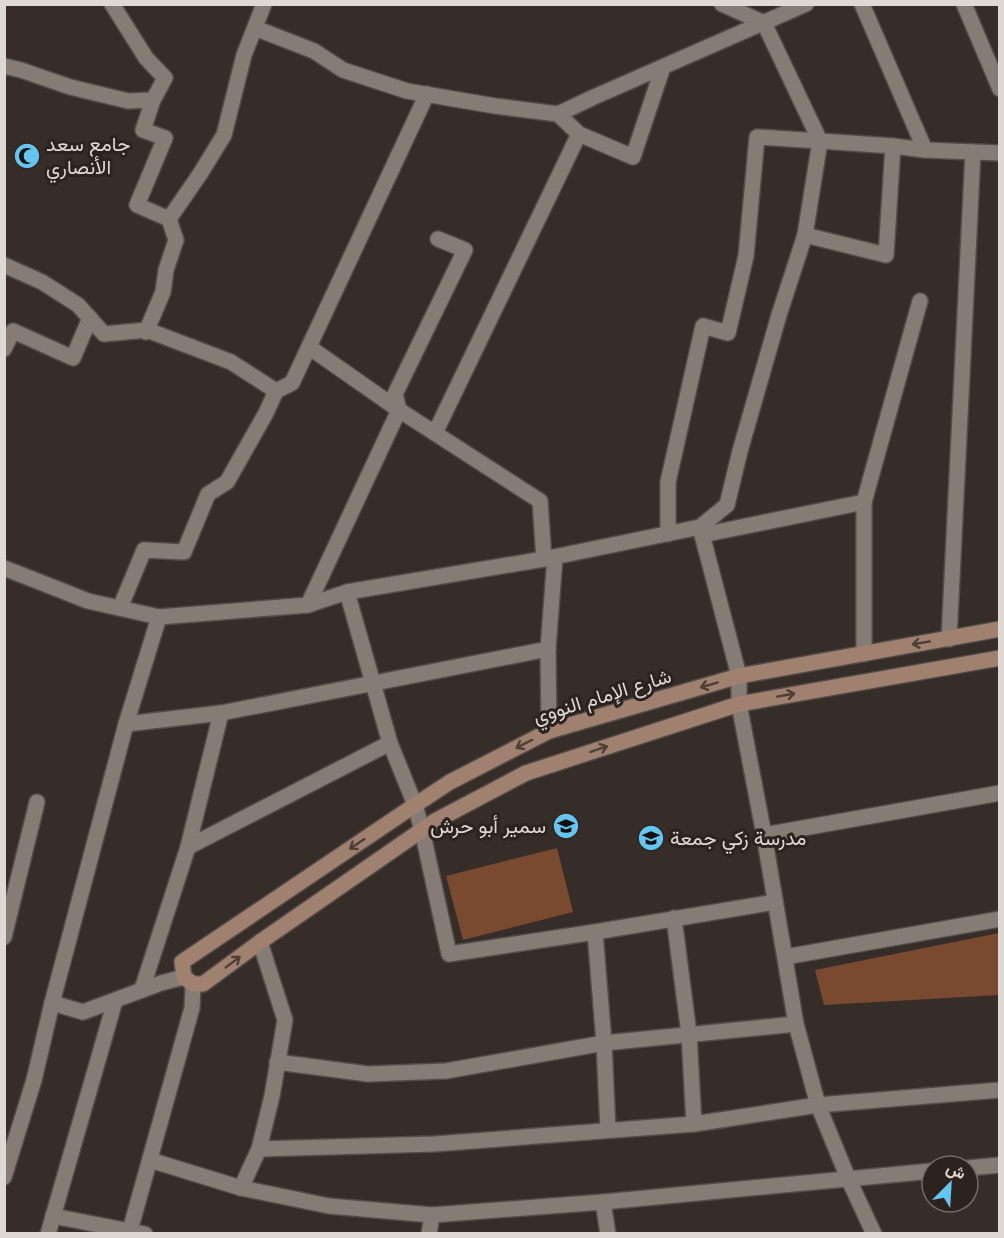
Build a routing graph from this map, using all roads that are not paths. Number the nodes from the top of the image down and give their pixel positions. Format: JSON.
{"nodes":[{"id":1,"x":112,"y":4,"type":"edge"},
{"id":2,"x":264,"y":4,"type":"edge"},
{"id":3,"x":722,"y":4,"type":"edge"},
{"id":4,"x":806,"y":4,"type":"edge"},
{"id":5,"x":862,"y":4,"type":"edge"},
{"id":6,"x":964,"y":4,"type":"edge"},
{"id":7,"x":764,"y":23,"type":"junction"},
{"id":8,"x":255,"y":28,"type":"junction"},
{"id":9,"x":4,"y":66,"type":"edge"},
{"id":10,"x":663,"y":67,"type":"junction"},
{"id":11,"x":999,"y":89,"type":"edge"},
{"id":12,"x":427,"y":94,"type":"junction"},
{"id":13,"x":153,"y":100,"type":"junction"},
{"id":14,"x":558,"y":114,"type":"junction"},
{"id":15,"x":579,"y":134,"type":"junction"},
{"id":16,"x":820,"y":141,"type":"junction"},
{"id":17,"x":893,"y":146,"type":"junction"},
{"id":18,"x":925,"y":150,"type":"junction"},
{"id":19,"x":973,"y":152,"type":"junction"},
{"id":20,"x":999,"y":153,"type":"edge"},
{"id":21,"x":169,"y":219,"type":"junction"},
{"id":22,"x":805,"y":235,"type":"junction"},
{"id":23,"x":438,"y":238,"type":"dead end"},
{"id":24,"x":4,"y":265,"type":"edge"},
{"id":25,"x":920,"y":301,"type":"dead end"},
{"id":26,"x":90,"y":318,"type":"junction"},
{"id":27,"x":146,"y":331,"type":"junction"},
{"id":28,"x":309,"y":346,"type":"junction"},
{"id":29,"x":4,"y":349,"type":"edge"},
{"id":30,"x":276,"y":392,"type":"junction"},
{"id":31,"x":399,"y":410,"type":"junction"},
{"id":32,"x":435,"y":433,"type":"junction"},
{"id":33,"x":864,"y":502,"type":"junction"},
{"id":34,"x":701,"y":531,"type":"junction"},
{"id":35,"x":668,"y":534,"type":"junction"},
{"id":36,"x":550,"y":558,"type":"junction"},
{"id":37,"x":5,"y":571,"type":"edge"},
{"id":38,"x":347,"y":592,"type":"junction"},
{"id":39,"x":308,"y":604,"type":"junction"},
{"id":40,"x":120,"y":608,"type":"junction"},
{"id":41,"x":159,"y":617,"type":"junction"},
{"id":42,"x":999,"y":629,"type":"edge"},
{"id":43,"x":949,"y":639,"type":"junction"},
{"id":44,"x":548,"y":649,"type":"junction"},
{"id":45,"x":864,"y":654,"type":"junction"},
{"id":46,"x":999,"y":658,"type":"edge"},
{"id":47,"x":739,"y":676,"type":"junction"},
{"id":48,"x":372,"y":683,"type":"junction"},
{"id":49,"x":739,"y":704,"type":"junction"},
{"id":50,"x":221,"y":713,"type":"junction"},
{"id":51,"x":126,"y":724,"type":"junction"},
{"id":52,"x":549,"y":731,"type":"junction"},
{"id":53,"x":390,"y":743,"type":"junction"},
{"id":54,"x":999,"y":793,"type":"edge"},
{"id":55,"x":37,"y":802,"type":"dead end"},
{"id":56,"x":415,"y":805,"type":"junction"},
{"id":57,"x":422,"y":830,"type":"junction"},
{"id":58,"x":764,"y":835,"type":"junction"},
{"id":59,"x":188,"y":848,"type":"junction"},
{"id":60,"x":775,"y":902,"type":"junction"},
{"id":61,"x":674,"y":918,"type":"junction"},
{"id":62,"x":999,"y":919,"type":"edge"},
{"id":63,"x":595,"y":932,"type":"junction"},
{"id":64,"x":4,"y":937,"type":"edge"},
{"id":65,"x":260,"y":942,"type":"junction"},
{"id":66,"x":785,"y":957,"type":"junction"},
{"id":67,"x":189,"y":981,"type":"junction"},
{"id":68,"x":142,"y":989,"type":"junction"},
{"id":69,"x":115,"y":1001,"type":"junction"},
{"id":70,"x":52,"y":1003,"type":"junction"},
{"id":71,"x":796,"y":1024,"type":"junction"},
{"id":72,"x":689,"y":1034,"type":"junction"},
{"id":73,"x":604,"y":1043,"type":"junction"},
{"id":74,"x":278,"y":1062,"type":"junction"},
{"id":75,"x":999,"y":1090,"type":"edge"},
{"id":76,"x":818,"y":1105,"type":"junction"},
{"id":77,"x":694,"y":1124,"type":"junction"},
{"id":78,"x":608,"y":1130,"type":"junction"},
{"id":79,"x":259,"y":1149,"type":"junction"},
{"id":80,"x":150,"y":1160,"type":"junction"},
{"id":81,"x":999,"y":1165,"type":"edge"},
{"id":82,"x":980,"y":1167,"type":"edge"},
{"id":83,"x":920,"y":1172,"type":"edge"},
{"id":84,"x":4,"y":1177,"type":"edge"},
{"id":85,"x":848,"y":1178,"type":"junction"},
{"id":86,"x":241,"y":1188,"type":"junction"},
{"id":87,"x":603,"y":1202,"type":"junction"},
{"id":88,"x":432,"y":1215,"type":"junction"},
{"id":89,"x":53,"y":1216,"type":"junction"},
{"id":90,"x":135,"y":1232,"type":"edge"},
{"id":91,"x":48,"y":1233,"type":"edge"},
{"id":92,"x":429,"y":1233,"type":"edge"},
{"id":93,"x":608,"y":1233,"type":"edge"},
{"id":94,"x":874,"y":1233,"type":"edge"}],
"edges":[{"from":1,"to":13,"type":"street"},
{"from":2,"to":8,"type":"street"},
{"from":3,"to":7,"type":"street"},
{"from":4,"to":7,"type":"street"},
{"from":5,"to":18,"type":"street"},
{"from":6,"to":11,"type":"street"},
{"from":7,"to":10,"type":"street"},
{"from":7,"to":16,"type":"street"},
{"from":8,"to":12,"type":"street"},
{"from":8,"to":21,"type":"street"},
{"from":9,"to":13,"type":"street"},
{"from":10,"to":14,"type":"street"},
{"from":10,"to":15,"type":"street"},
{"from":12,"to":14,"type":"street"},
{"from":12,"to":28,"type":"street"},
{"from":13,"to":21,"type":"street"},
{"from":14,"to":15,"type":"street"},
{"from":15,"to":32,"type":"street"},
{"from":16,"to":17,"type":"street"},
{"from":16,"to":22,"type":"street"},
{"from":16,"to":35,"type":"street"},
{"from":17,"to":18,"type":"street"},
{"from":17,"to":22,"type":"street"},
{"from":18,"to":19,"type":"street"},
{"from":19,"to":20,"type":"street"},
{"from":19,"to":43,"type":"street"},
{"from":21,"to":27,"type":"street"},
{"from":22,"to":34,"type":"street"},
{"from":23,"to":31,"type":"street"},
{"from":24,"to":26,"type":"street"},
{"from":25,"to":33,"type":"street"},
{"from":26,"to":27,"type":"street"},
{"from":26,"to":29,"type":"street"},
{"from":27,"to":30,"type":"street"},
{"from":28,"to":30,"type":"street"},
{"from":28,"to":31,"type":"street"},
{"from":30,"to":40,"type":"street"},
{"from":31,"to":32,"type":"street"},
{"from":31,"to":39,"type":"street"},
{"from":32,"to":36,"type":"street"},
{"from":33,"to":34,"type":"street"},
{"from":33,"to":45,"type":"street"},
{"from":34,"to":35,"type":"street"},
{"from":34,"to":47,"type":"street"},
{"from":35,"to":36,"type":"street"},
{"from":36,"to":38,"type":"street"},
{"from":36,"to":44,"type":"street"},
{"from":37,"to":40,"type":"street"},
{"from":38,"to":39,"type":"street"},
{"from":38,"to":48,"type":"street"},
{"from":39,"to":41,"type":"street"},
{"from":40,"to":41,"type":"street"},
{"from":41,"to":51,"type":"street"},
{"from":42,"to":43,"type":"street","name":"شارع الإمام النووي"},
{"from":43,"to":45,"type":"street","name":"شارع الإمام النووي","one_way":true},
{"from":44,"to":48,"type":"street"},
{"from":44,"to":52,"type":"street"},
{"from":45,"to":47,"type":"street","name":"شارع الإمام النووي"},
{"from":49,"to":46,"type":"street","one_way":true},
{"from":47,"to":49,"type":"street"},
{"from":47,"to":52,"type":"street","name":"شارع الإمام النووي","one_way":true},
{"from":48,"to":50,"type":"street"},
{"from":48,"to":53,"type":"street"},
{"from":57,"to":49,"type":"street","one_way":true},
{"from":49,"to":58,"type":"street"},
{"from":50,"to":51,"type":"street"},
{"from":50,"to":59,"type":"street"},
{"from":51,"to":70,"type":"street"},
{"from":52,"to":56,"type":"street","name":"شارع الإمام النووي","one_way":true},
{"from":53,"to":56,"type":"street"},
{"from":53,"to":59,"type":"street"},
{"from":54,"to":58,"type":"street"},
{"from":55,"to":64,"type":"street"},
{"from":56,"to":57,"type":"street"},
{"from":56,"to":67,"type":"street","name":"شارع الإمام النووي","one_way":true},
{"from":57,"to":63,"type":"street"},
{"from":57,"to":65,"type":"street"},
{"from":58,"to":60,"type":"street"},
{"from":59,"to":68,"type":"street"},
{"from":60,"to":61,"type":"street"},
{"from":60,"to":66,"type":"street"},
{"from":61,"to":63,"type":"street"},
{"from":61,"to":72,"type":"street"},
{"from":62,"to":66,"type":"street"},
{"from":63,"to":73,"type":"street"},
{"from":67,"to":65,"type":"street","one_way":true},
{"from":65,"to":74,"type":"street"},
{"from":66,"to":71,"type":"street"},
{"from":67,"to":68,"type":"street"},
{"from":67,"to":80,"type":"street"},
{"from":68,"to":69,"type":"street"},
{"from":69,"to":70,"type":"street"},
{"from":69,"to":89,"type":"street"},
{"from":70,"to":84,"type":"street"},
{"from":71,"to":72,"type":"street"},
{"from":71,"to":76,"type":"street"},
{"from":72,"to":73,"type":"street"},
{"from":72,"to":77,"type":"street"},
{"from":73,"to":74,"type":"street"},
{"from":73,"to":78,"type":"street"},
{"from":74,"to":79,"type":"street"},
{"from":75,"to":76,"type":"street"},
{"from":76,"to":77,"type":"street"},
{"from":76,"to":85,"type":"street"},
{"from":77,"to":78,"type":"street"},
{"from":78,"to":79,"type":"street"},
{"from":79,"to":86,"type":"street"},
{"from":80,"to":86,"type":"street"},
{"from":80,"to":90,"type":"street"},
{"from":81,"to":82,"type":"street"},
{"from":83,"to":85,"type":"street"},
{"from":85,"to":87,"type":"street"},
{"from":85,"to":94,"type":"street"},
{"from":86,"to":88,"type":"street"},
{"from":87,"to":88,"type":"street"},
{"from":87,"to":93,"type":"street"},
{"from":88,"to":92,"type":"street"},
{"from":89,"to":90,"type":"street"},
{"from":89,"to":91,"type":"street"}]}
